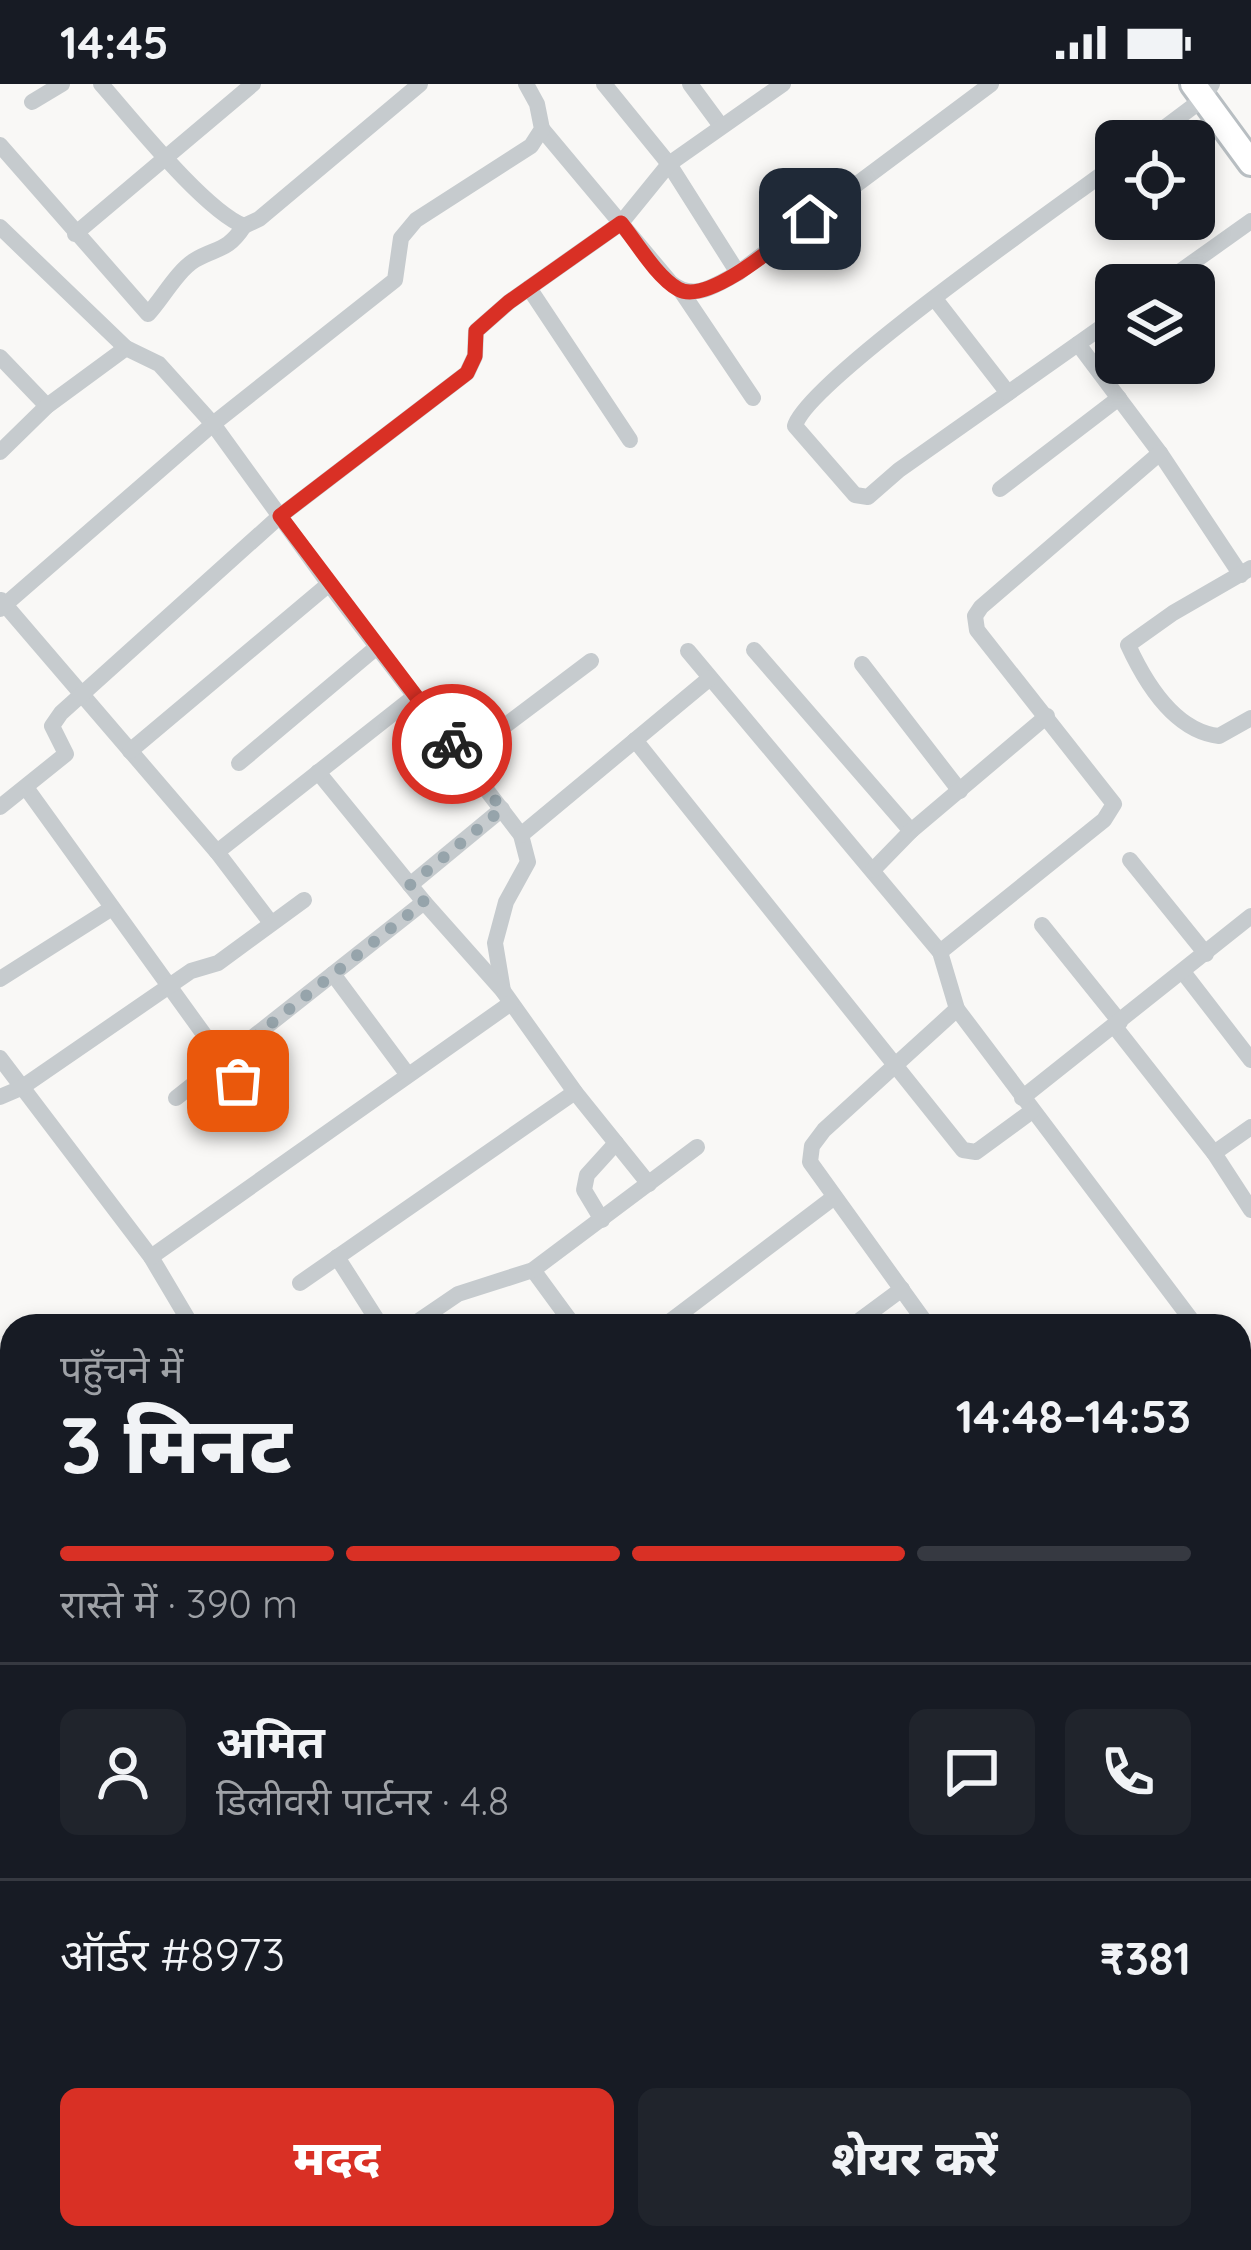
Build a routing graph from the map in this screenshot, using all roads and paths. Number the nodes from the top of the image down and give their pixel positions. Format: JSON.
{"nodes":[{"id":1,"x":62,"y":84,"type":"edge"},
{"id":2,"x":101,"y":84,"type":"edge"},
{"id":3,"x":253,"y":84,"type":"edge"},
{"id":4,"x":420,"y":84,"type":"edge"},
{"id":5,"x":526,"y":84,"type":"edge"},
{"id":6,"x":604,"y":84,"type":"edge"},
{"id":7,"x":690,"y":84,"type":"edge"},
{"id":8,"x":784,"y":84,"type":"edge"},
{"id":9,"x":991,"y":84,"type":"edge"},
{"id":10,"x":1203,"y":89,"type":"edge"},
{"id":11,"x":32,"y":102,"type":"dead end"},
{"id":12,"x":1170,"y":120,"type":"edge"},
{"id":13,"x":721,"y":126,"type":"junction"},
{"id":14,"x":542,"y":129,"type":"junction"},
{"id":15,"x":0,"y":146,"type":"edge"},
{"id":16,"x":164,"y":155,"type":"junction"},
{"id":17,"x":1251,"y":163,"type":"edge"},
{"id":18,"x":669,"y":164,"type":"junction"},
{"id":19,"x":1095,"y":180,"type":"edge"},
{"id":20,"x":1251,"y":221,"type":"edge"},
{"id":21,"x":621,"y":223,"type":"junction"},
{"id":22,"x":244,"y":226,"type":"junction"},
{"id":23,"x":0,"y":227,"type":"edge"},
{"id":24,"x":75,"y":234,"type":"junction"},
{"id":25,"x":1191,"y":264,"type":"edge"},
{"id":26,"x":738,"y":273,"type":"junction"},
{"id":27,"x":529,"y":288,"type":"junction"},
{"id":28,"x":680,"y":291,"type":"junction"},
{"id":29,"x":935,"y":299,"type":"junction"},
{"id":30,"x":1095,"y":332,"type":"edge"},
{"id":31,"x":1078,"y":344,"type":"junction"},
{"id":32,"x":127,"y":348,"type":"junction"},
{"id":33,"x":0,"y":357,"type":"edge"},
{"id":34,"x":1008,"y":393,"type":"junction"},
{"id":35,"x":753,"y":398,"type":"dead end"},
{"id":36,"x":1119,"y":398,"type":"junction"},
{"id":37,"x":47,"y":406,"type":"junction"},
{"id":38,"x":213,"y":424,"type":"junction"},
{"id":39,"x":630,"y":440,"type":"dead end"},
{"id":40,"x":0,"y":452,"type":"edge"},
{"id":41,"x":1160,"y":453,"type":"junction"},
{"id":42,"x":1000,"y":489,"type":"dead end"},
{"id":43,"x":280,"y":516,"type":"junction"},
{"id":44,"x":1246,"y":571,"type":"edge"},
{"id":45,"x":328,"y":584,"type":"junction"},
{"id":46,"x":2,"y":605,"type":"edge"},
{"id":47,"x":377,"y":647,"type":"junction"},
{"id":48,"x":754,"y":650,"type":"dead end"},
{"id":49,"x":688,"y":651,"type":"dead end"},
{"id":50,"x":591,"y":661,"type":"dead end"},
{"id":51,"x":862,"y":664,"type":"dead end"},
{"id":52,"x":710,"y":678,"type":"junction"},
{"id":53,"x":82,"y":694,"type":"junction"},
{"id":54,"x":415,"y":696,"type":"junction"},
{"id":55,"x":1047,"y":716,"type":"junction"},
{"id":56,"x":1251,"y":718,"type":"edge"},
{"id":57,"x":635,"y":740,"type":"junction"},
{"id":58,"x":130,"y":751,"type":"junction"},
{"id":59,"x":462,"y":758,"type":"junction"},
{"id":60,"x":239,"y":763,"type":"dead end"},
{"id":61,"x":318,"y":772,"type":"junction"},
{"id":62,"x":27,"y":789,"type":"junction"},
{"id":63,"x":959,"y":791,"type":"junction"},
{"id":64,"x":0,"y":807,"type":"edge"},
{"id":65,"x":502,"y":809,"type":"junction"},
{"id":66,"x":910,"y":831,"type":"junction"},
{"id":67,"x":521,"y":835,"type":"junction"},
{"id":68,"x":217,"y":852,"type":"junction"},
{"id":69,"x":1130,"y":860,"type":"dead end"},
{"id":70,"x":873,"y":870,"type":"junction"},
{"id":71,"x":410,"y":885,"type":"junction"},
{"id":72,"x":304,"y":900,"type":"dead end"},
{"id":73,"x":424,"y":902,"type":"junction"},
{"id":74,"x":112,"y":908,"type":"junction"},
{"id":75,"x":1251,"y":916,"type":"edge"},
{"id":76,"x":272,"y":923,"type":"junction"},
{"id":77,"x":1042,"y":926,"type":"dead end"},
{"id":78,"x":940,"y":952,"type":"junction"},
{"id":79,"x":1206,"y":954,"type":"junction"},
{"id":80,"x":1183,"y":972,"type":"junction"},
{"id":81,"x":333,"y":974,"type":"junction"},
{"id":82,"x":0,"y":980,"type":"edge"},
{"id":83,"x":169,"y":986,"type":"junction"},
{"id":84,"x":507,"y":997,"type":"junction"},
{"id":85,"x":957,"y":1009,"type":"junction"},
{"id":86,"x":1118,"y":1024,"type":"junction"},
{"id":87,"x":0,"y":1058,"type":"edge"},
{"id":88,"x":1251,"y":1060,"type":"edge"},
{"id":89,"x":224,"y":1061,"type":"junction"},
{"id":90,"x":896,"y":1065,"type":"junction"},
{"id":91,"x":408,"y":1075,"type":"junction"},
{"id":92,"x":21,"y":1088,"type":"junction"},
{"id":93,"x":575,"y":1092,"type":"junction"},
{"id":94,"x":0,"y":1097,"type":"edge"},
{"id":95,"x":176,"y":1098,"type":"dead end"},
{"id":96,"x":252,"y":1101,"type":"dead end"},
{"id":97,"x":1027,"y":1104,"type":"junction"},
{"id":98,"x":1251,"y":1127,"type":"edge"},
{"id":99,"x":616,"y":1143,"type":"junction"},
{"id":100,"x":697,"y":1147,"type":"dead end"},
{"id":101,"x":1214,"y":1153,"type":"junction"},
{"id":102,"x":649,"y":1184,"type":"junction"},
{"id":103,"x":833,"y":1198,"type":"junction"},
{"id":104,"x":1251,"y":1210,"type":"edge"},
{"id":105,"x":602,"y":1220,"type":"junction"},
{"id":106,"x":151,"y":1257,"type":"junction"},
{"id":107,"x":337,"y":1257,"type":"junction"},
{"id":108,"x":532,"y":1270,"type":"junction"},
{"id":109,"x":300,"y":1283,"type":"dead end"},
{"id":110,"x":902,"y":1289,"type":"junction"},
{"id":111,"x":185,"y":1314,"type":"edge"},
{"id":112,"x":373,"y":1314,"type":"edge"},
{"id":113,"x":429,"y":1314,"type":"edge"},
{"id":114,"x":565,"y":1314,"type":"edge"},
{"id":115,"x":680,"y":1314,"type":"edge"},
{"id":116,"x":868,"y":1314,"type":"edge"},
{"id":117,"x":920,"y":1314,"type":"edge"},
{"id":118,"x":1187,"y":1314,"type":"edge"}],
"edges":[{"from":1,"to":11,"type":"street"},
{"from":2,"to":16,"type":"street"},
{"from":3,"to":16,"type":"street"},
{"from":4,"to":22,"type":"street"},
{"from":5,"to":14,"type":"street"},
{"from":6,"to":18,"type":"street"},
{"from":7,"to":13,"type":"street"},
{"from":8,"to":13,"type":"street"},
{"from":9,"to":26,"type":"street"},
{"from":10,"to":12,"type":"street"},
{"from":10,"to":17,"type":"street"},
{"from":13,"to":18,"type":"street"},
{"from":14,"to":21,"type":"street"},
{"from":14,"to":38,"type":"street"},
{"from":15,"to":24,"type":"street"},
{"from":16,"to":22,"type":"street"},
{"from":16,"to":24,"type":"street"},
{"from":18,"to":21,"type":"street"},
{"from":18,"to":26,"type":"street"},
{"from":19,"to":29,"type":"street"},
{"from":20,"to":25,"type":"street"},
{"from":21,"to":27,"type":"street"},
{"from":21,"to":28,"type":"street"},
{"from":22,"to":24,"type":"street"},
{"from":23,"to":32,"type":"street"},
{"from":26,"to":28,"type":"street"},
{"from":27,"to":39,"type":"street"},
{"from":27,"to":43,"type":"street"},
{"from":28,"to":35,"type":"street"},
{"from":29,"to":34,"type":"street"},
{"from":29,"to":34,"type":"street"},
{"from":30,"to":31,"type":"street"},
{"from":31,"to":34,"type":"street"},
{"from":31,"to":36,"type":"street"},
{"from":32,"to":37,"type":"street"},
{"from":32,"to":38,"type":"street"},
{"from":33,"to":37,"type":"street"},
{"from":36,"to":41,"type":"street"},
{"from":36,"to":42,"type":"street"},
{"from":37,"to":40,"type":"street"},
{"from":38,"to":43,"type":"street"},
{"from":38,"to":46,"type":"street"},
{"from":41,"to":44,"type":"street"},
{"from":41,"to":55,"type":"street"},
{"from":43,"to":45,"type":"street"},
{"from":43,"to":53,"type":"street"},
{"from":44,"to":56,"type":"street"},
{"from":45,"to":47,"type":"street"},
{"from":45,"to":58,"type":"street"},
{"from":46,"to":53,"type":"street"},
{"from":47,"to":54,"type":"street"},
{"from":47,"to":60,"type":"street"},
{"from":48,"to":66,"type":"street"},
{"from":49,"to":52,"type":"street"},
{"from":50,"to":59,"type":"street"},
{"from":51,"to":63,"type":"street"},
{"from":52,"to":57,"type":"street"},
{"from":52,"to":70,"type":"street"},
{"from":53,"to":58,"type":"street"},
{"from":53,"to":62,"type":"street"},
{"from":54,"to":59,"type":"street"},
{"from":54,"to":61,"type":"street"},
{"from":55,"to":63,"type":"street"},
{"from":55,"to":78,"type":"street"},
{"from":57,"to":67,"type":"street"},
{"from":57,"to":90,"type":"street"},
{"from":58,"to":68,"type":"street"},
{"from":59,"to":65,"type":"street"},
{"from":61,"to":68,"type":"street"},
{"from":61,"to":71,"type":"street"},
{"from":62,"to":64,"type":"street"},
{"from":62,"to":74,"type":"street"},
{"from":63,"to":66,"type":"street"},
{"from":65,"to":67,"type":"street"},
{"from":65,"to":71,"type":"street"},
{"from":66,"to":70,"type":"street"},
{"from":67,"to":84,"type":"street"},
{"from":68,"to":76,"type":"street"},
{"from":69,"to":79,"type":"street"},
{"from":70,"to":78,"type":"street"},
{"from":71,"to":73,"type":"street"},
{"from":72,"to":76,"type":"street"},
{"from":73,"to":81,"type":"street"},
{"from":73,"to":84,"type":"street"},
{"from":74,"to":82,"type":"street"},
{"from":74,"to":83,"type":"street"},
{"from":75,"to":79,"type":"street"},
{"from":76,"to":83,"type":"street"},
{"from":77,"to":86,"type":"street"},
{"from":78,"to":85,"type":"street"},
{"from":79,"to":80,"type":"street"},
{"from":80,"to":86,"type":"street"},
{"from":80,"to":88,"type":"street"},
{"from":81,"to":89,"type":"street"},
{"from":81,"to":91,"type":"street"},
{"from":83,"to":89,"type":"street"},
{"from":83,"to":92,"type":"street"},
{"from":84,"to":91,"type":"street"},
{"from":84,"to":93,"type":"street"},
{"from":85,"to":90,"type":"street"},
{"from":85,"to":97,"type":"street"},
{"from":86,"to":97,"type":"street"},
{"from":86,"to":101,"type":"street"},
{"from":87,"to":92,"type":"street"},
{"from":89,"to":95,"type":"street"},
{"from":89,"to":96,"type":"street"},
{"from":90,"to":97,"type":"street"},
{"from":90,"to":103,"type":"street"},
{"from":91,"to":106,"type":"street"},
{"from":92,"to":94,"type":"street"},
{"from":92,"to":106,"type":"street"},
{"from":93,"to":99,"type":"street"},
{"from":93,"to":107,"type":"street"},
{"from":97,"to":118,"type":"street"},
{"from":98,"to":101,"type":"street"},
{"from":99,"to":102,"type":"street"},
{"from":99,"to":105,"type":"street"},
{"from":100,"to":102,"type":"street"},
{"from":101,"to":104,"type":"street"},
{"from":102,"to":105,"type":"street"},
{"from":103,"to":110,"type":"street"},
{"from":103,"to":115,"type":"street"},
{"from":105,"to":108,"type":"street"},
{"from":106,"to":111,"type":"street"},
{"from":107,"to":109,"type":"street"},
{"from":107,"to":112,"type":"street"},
{"from":108,"to":113,"type":"street"},
{"from":108,"to":114,"type":"street"},
{"from":110,"to":116,"type":"street"},
{"from":110,"to":117,"type":"street"}]}
